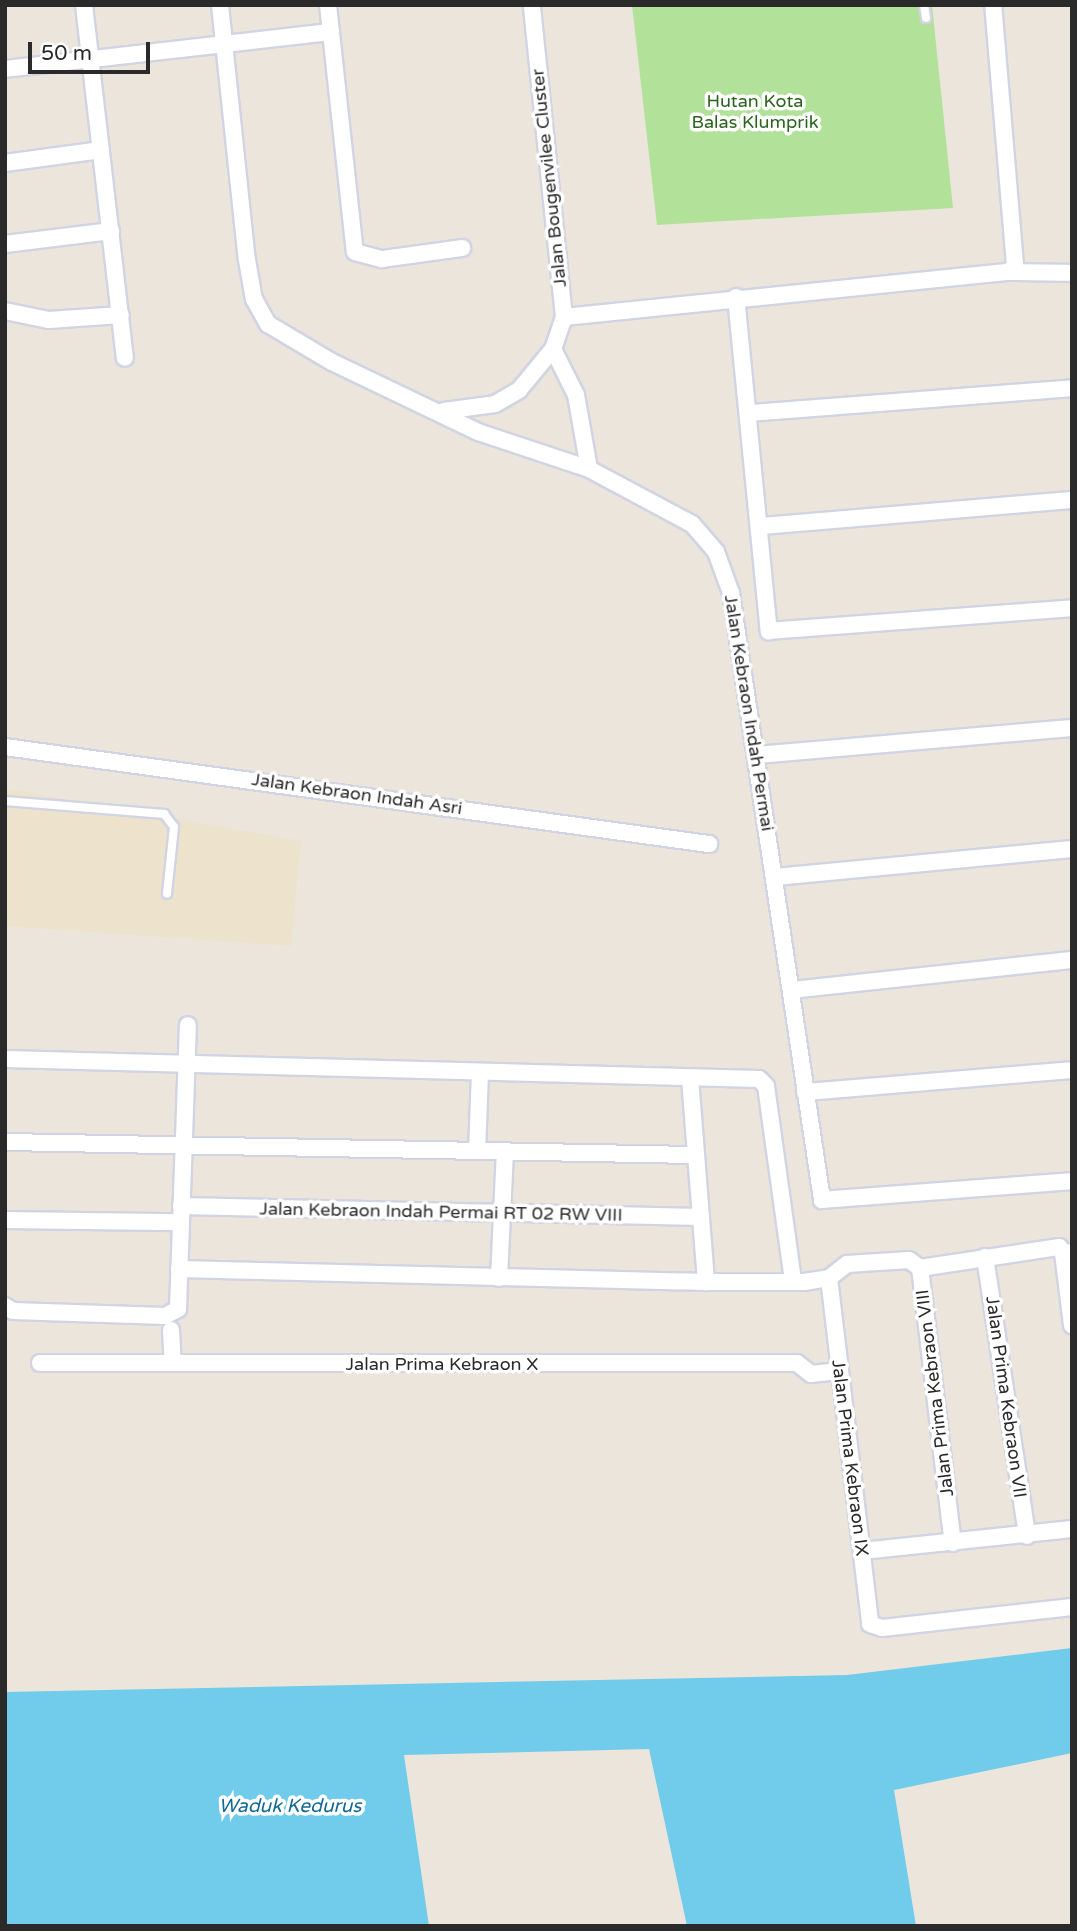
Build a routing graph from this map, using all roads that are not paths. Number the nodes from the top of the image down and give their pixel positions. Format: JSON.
{"nodes":[{"id":1,"x":84,"y":5,"type":"edge"},
{"id":2,"x":220,"y":5,"type":"edge"},
{"id":3,"x":328,"y":5,"type":"edge"},
{"id":4,"x":532,"y":5,"type":"edge"},
{"id":5,"x":924,"y":5,"type":"edge"},
{"id":6,"x":993,"y":5,"type":"edge"},
{"id":7,"x":926,"y":18,"type":"dead end"},
{"id":8,"x":331,"y":32,"type":"junction"},
{"id":9,"x":224,"y":41,"type":"junction"},
{"id":10,"x":90,"y":58,"type":"junction"},
{"id":11,"x":5,"y":69,"type":"edge"},
{"id":12,"x":101,"y":150,"type":"junction"},
{"id":13,"x":5,"y":163,"type":"edge"},
{"id":14,"x":111,"y":231,"type":"junction"},
{"id":15,"x":5,"y":244,"type":"edge"},
{"id":16,"x":462,"y":248,"type":"dead end"},
{"id":17,"x":1009,"y":272,"type":"junction"},
{"id":18,"x":1072,"y":273,"type":"edge"},
{"id":19,"x":736,"y":296,"type":"junction"},
{"id":20,"x":5,"y":311,"type":"edge"},
{"id":21,"x":121,"y":315,"type":"junction"},
{"id":22,"x":564,"y":317,"type":"junction"},
{"id":23,"x":553,"y":349,"type":"junction"},
{"id":24,"x":125,"y":358,"type":"dead end"},
{"id":25,"x":1072,"y":388,"type":"edge"},
{"id":26,"x":442,"y":412,"type":"junction"},
{"id":27,"x":750,"y":413,"type":"junction"},
{"id":28,"x":589,"y":468,"type":"junction"},
{"id":29,"x":1072,"y":500,"type":"edge"},
{"id":30,"x":761,"y":526,"type":"junction"},
{"id":31,"x":1072,"y":608,"type":"edge"},
{"id":32,"x":1072,"y":728,"type":"edge"},
{"id":33,"x":5,"y":747,"type":"edge"},
{"id":34,"x":756,"y":755,"type":"junction"},
{"id":35,"x":5,"y":801,"type":"edge"},
{"id":36,"x":709,"y":845,"type":"dead end"},
{"id":37,"x":1072,"y":849,"type":"edge"},
{"id":38,"x":775,"y":877,"type":"junction"},
{"id":39,"x":167,"y":894,"type":"dead end"},
{"id":40,"x":1072,"y":960,"type":"edge"},
{"id":41,"x":791,"y":990,"type":"junction"},
{"id":42,"x":188,"y":1025,"type":"dead end"},
{"id":43,"x":5,"y":1059,"type":"edge"},
{"id":44,"x":187,"y":1063,"type":"junction"},
{"id":45,"x":1072,"y":1070,"type":"edge"},
{"id":46,"x":480,"y":1072,"type":"junction"},
{"id":47,"x":690,"y":1077,"type":"junction"},
{"id":48,"x":804,"y":1092,"type":"junction"},
{"id":49,"x":5,"y":1142,"type":"edge"},
{"id":50,"x":184,"y":1145,"type":"junction"},
{"id":51,"x":477,"y":1151,"type":"junction"},
{"id":52,"x":505,"y":1151,"type":"junction"},
{"id":53,"x":696,"y":1155,"type":"junction"},
{"id":54,"x":1072,"y":1181,"type":"edge"},
{"id":55,"x":502,"y":1213,"type":"junction"},
{"id":56,"x":181,"y":1214,"type":"junction"},
{"id":57,"x":701,"y":1217,"type":"junction"},
{"id":58,"x":5,"y":1220,"type":"edge"},
{"id":59,"x":1067,"y":1253,"type":"edge"},
{"id":60,"x":985,"y":1257,"type":"junction"},
{"id":61,"x":919,"y":1268,"type":"junction"},
{"id":62,"x":179,"y":1269,"type":"junction"},
{"id":63,"x":499,"y":1278,"type":"junction"},
{"id":64,"x":811,"y":1281,"type":"junction"},
{"id":65,"x":706,"y":1282,"type":"junction"},
{"id":66,"x":9,"y":1308,"type":"edge"},
{"id":67,"x":1072,"y":1325,"type":"edge"},
{"id":68,"x":171,"y":1330,"type":"dead end"},
{"id":69,"x":40,"y":1363,"type":"dead end"},
{"id":70,"x":173,"y":1363,"type":"junction"},
{"id":71,"x":827,"y":1372,"type":"junction"},
{"id":72,"x":1072,"y":1529,"type":"edge"},
{"id":73,"x":1027,"y":1536,"type":"junction"},
{"id":74,"x":953,"y":1543,"type":"junction"},
{"id":75,"x":862,"y":1551,"type":"junction"},
{"id":76,"x":1072,"y":1606,"type":"edge"}],
"edges":[{"from":1,"to":10,"type":"street"},
{"from":2,"to":9,"type":"street","name":"Jalan Kebraon Indah Permai"},
{"from":3,"to":8,"type":"street"},
{"from":4,"to":22,"type":"street","name":"Jalan Bougenvilee Cluster"},
{"from":5,"to":7,"type":"lane"},
{"from":6,"to":17,"type":"street"},
{"from":8,"to":9,"type":"street"},
{"from":8,"to":16,"type":"street"},
{"from":9,"to":10,"type":"street"},
{"from":9,"to":26,"type":"street","name":"Jalan Kebraon Indah Permai"},
{"from":10,"to":11,"type":"street"},
{"from":10,"to":12,"type":"street"},
{"from":12,"to":13,"type":"street"},
{"from":12,"to":14,"type":"street"},
{"from":14,"to":15,"type":"street"},
{"from":14,"to":21,"type":"street"},
{"from":17,"to":18,"type":"street"},
{"from":17,"to":19,"type":"street"},
{"from":19,"to":22,"type":"street"},
{"from":19,"to":27,"type":"street"},
{"from":20,"to":21,"type":"street"},
{"from":21,"to":24,"type":"street"},
{"from":22,"to":23,"type":"street","name":"Jalan Bougenvilee Cluster"},
{"from":23,"to":26,"type":"street","name":"Jalan Bougenvilee Cluster"},
{"from":23,"to":28,"type":"street"},
{"from":25,"to":27,"type":"street"},
{"from":26,"to":28,"type":"street","name":"Jalan Kebraon Indah Permai"},
{"from":27,"to":30,"type":"street"},
{"from":28,"to":34,"type":"street","name":"Jalan Kebraon Indah Permai"},
{"from":29,"to":30,"type":"street"},
{"from":30,"to":31,"type":"street"},
{"from":32,"to":34,"type":"street"},
{"from":33,"to":36,"type":"street","name":"Jalan Kebraon Indah Asri"},
{"from":34,"to":38,"type":"street","name":"Jalan Kebraon Indah Permai"},
{"from":35,"to":39,"type":"lane"},
{"from":37,"to":38,"type":"street"},
{"from":38,"to":41,"type":"street","name":"Jalan Kebraon Indah Permai"},
{"from":40,"to":41,"type":"street"},
{"from":41,"to":48,"type":"street","name":"Jalan Kebraon Indah Permai"},
{"from":42,"to":44,"type":"street"},
{"from":43,"to":44,"type":"street"},
{"from":44,"to":46,"type":"street"},
{"from":44,"to":50,"type":"street"},
{"from":45,"to":48,"type":"street"},
{"from":46,"to":47,"type":"street"},
{"from":46,"to":51,"type":"street"},
{"from":47,"to":53,"type":"street"},
{"from":47,"to":64,"type":"street"},
{"from":48,"to":54,"type":"street","name":"Jalan Kebraon Indah Permai"},
{"from":49,"to":50,"type":"street"},
{"from":50,"to":51,"type":"street"},
{"from":50,"to":56,"type":"street"},
{"from":51,"to":52,"type":"street"},
{"from":52,"to":53,"type":"street"},
{"from":52,"to":55,"type":"street"},
{"from":53,"to":57,"type":"street"},
{"from":55,"to":56,"type":"street","name":"Jalan Kebraon Indah Permai RT 02 RW VIII"},
{"from":55,"to":57,"type":"street","name":"Jalan Kebraon Indah Permai RT 02 RW VIII"},
{"from":55,"to":63,"type":"street"},
{"from":56,"to":58,"type":"street","name":"Jalan Kebraon Indah Permai RT 02 RW VIII"},
{"from":56,"to":62,"type":"street"},
{"from":57,"to":65,"type":"street"},
{"from":59,"to":60,"type":"street","name":"Jalan Prima Kebraon VIII"},
{"from":59,"to":67,"type":"street"},
{"from":60,"to":61,"type":"street","name":"Jalan Prima Kebraon VIII"},
{"from":60,"to":73,"type":"street","name":"Jalan Prima Kebraon VII"},
{"from":61,"to":64,"type":"street"},
{"from":61,"to":74,"type":"street","name":"Jalan Prima Kebraon VIII"},
{"from":62,"to":63,"type":"street"},
{"from":62,"to":66,"type":"street"},
{"from":63,"to":65,"type":"street"},
{"from":64,"to":65,"type":"street"},
{"from":64,"to":71,"type":"street","name":"Jalan Prima Kebraon IX"},
{"from":68,"to":70,"type":"street"},
{"from":69,"to":70,"type":"street","name":"Jalan Prima Kebraon X"},
{"from":70,"to":71,"type":"street","name":"Jalan Prima Kebraon X"},
{"from":71,"to":75,"type":"street","name":"Jalan Prima Kebraon IX"},
{"from":72,"to":73,"type":"street"},
{"from":73,"to":74,"type":"street"},
{"from":74,"to":75,"type":"street"},
{"from":75,"to":76,"type":"street","name":"Jalan Prima Kebraon IX"}]}
